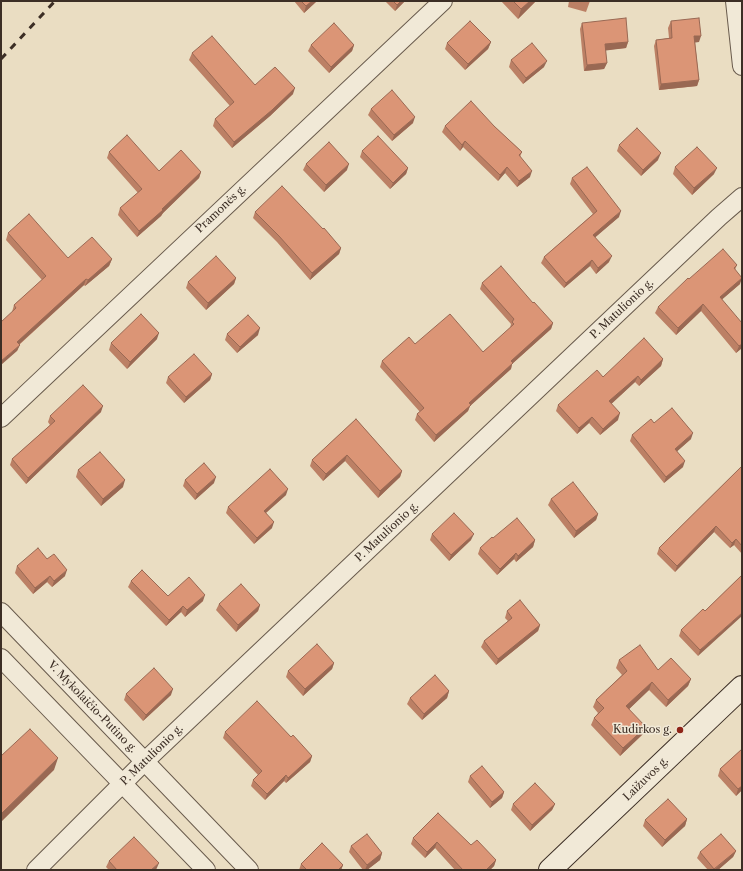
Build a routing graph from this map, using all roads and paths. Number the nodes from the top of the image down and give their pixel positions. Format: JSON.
{"nodes":[{"id":1,"x":443,"y":1,"type":"edge"},
{"id":2,"x":735,"y":1,"type":"edge"},
{"id":3,"x":742,"y":66,"type":"edge"},
{"id":4,"x":742,"y":197,"type":"edge"},
{"id":5,"x":1,"y":418,"type":"edge"},
{"id":6,"x":1,"y":612,"type":"edge"},
{"id":7,"x":1,"y":658,"type":"edge"},
{"id":8,"x":742,"y":687,"type":"edge"},
{"id":9,"x":144,"y":762,"type":"junction"},
{"id":10,"x":122,"y":784,"type":"junction"},
{"id":11,"x":36,"y":870,"type":"edge"},
{"id":12,"x":206,"y":870,"type":"edge"},
{"id":13,"x":249,"y":870,"type":"edge"},
{"id":14,"x":550,"y":870,"type":"edge"}],
"edges":[{"from":1,"to":5,"type":"street","name":"Pramonės g."},
{"from":2,"to":3,"type":"street"},
{"from":4,"to":9,"type":"street","name":"P. Matulionio g."},
{"from":6,"to":9,"type":"street","name":"V. Mykolaičio-Putino g."},
{"from":7,"to":10,"type":"street"},
{"from":8,"to":14,"type":"main road","name":"Laižuvos g."},
{"from":9,"to":10,"type":"street","name":"P. Matulionio g."},
{"from":9,"to":13,"type":"street","name":"V. Mykolaičio-Putino g."},
{"from":10,"to":11,"type":"street","name":"P. Matulionio g."},
{"from":10,"to":12,"type":"street"}]}
